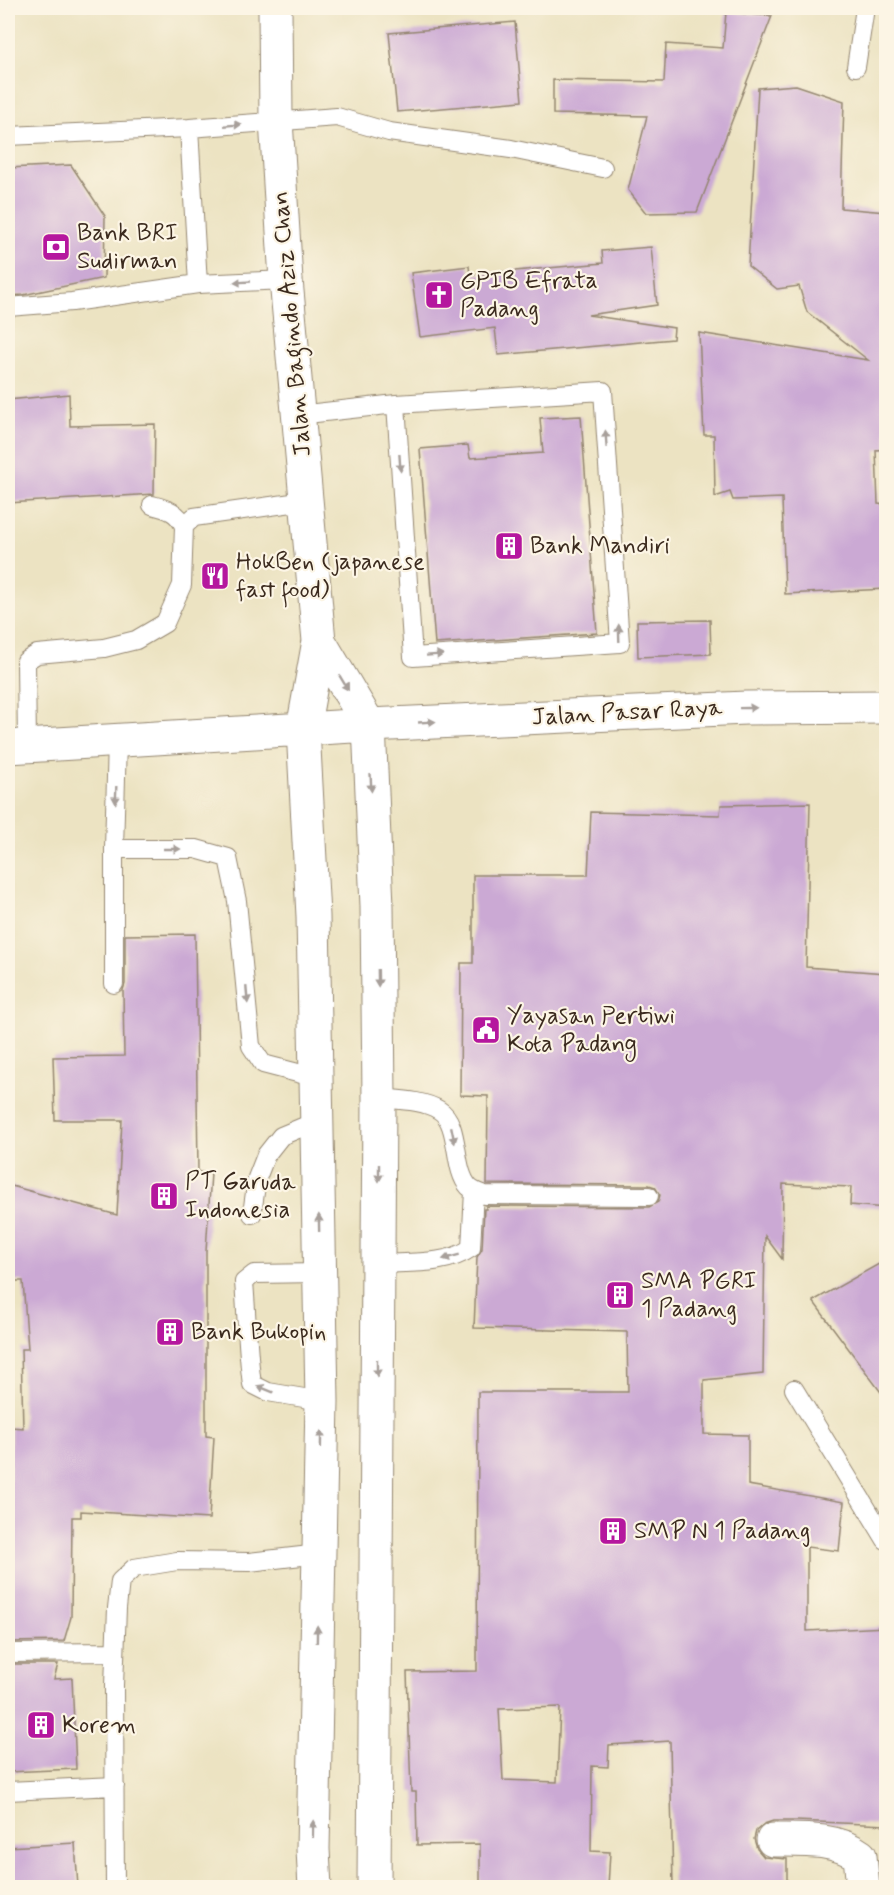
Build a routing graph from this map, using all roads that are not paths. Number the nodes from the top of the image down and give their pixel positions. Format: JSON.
{"nodes":[{"id":1,"x":275,"y":8,"type":"edge"},
{"id":2,"x":865,"y":8,"type":"edge"},
{"id":3,"x":856,"y":67,"type":"dead end"},
{"id":4,"x":276,"y":120,"type":"junction"},
{"id":5,"x":189,"y":128,"type":"junction"},
{"id":6,"x":8,"y":136,"type":"edge"},
{"id":7,"x":603,"y":168,"type":"dead end"},
{"id":8,"x":286,"y":280,"type":"junction"},
{"id":9,"x":198,"y":285,"type":"junction"},
{"id":10,"x":8,"y":307,"type":"edge"},
{"id":11,"x":396,"y":404,"type":"junction"},
{"id":12,"x":298,"y":415,"type":"junction"},
{"id":13,"x":306,"y":501,"type":"junction"},
{"id":14,"x":152,"y":505,"type":"dead end"},
{"id":15,"x":184,"y":526,"type":"junction"},
{"id":16,"x":319,"y":641,"type":"junction"},
{"id":17,"x":886,"y":706,"type":"edge"},
{"id":18,"x":369,"y":725,"type":"junction"},
{"id":19,"x":303,"y":729,"type":"junction"},
{"id":20,"x":117,"y":741,"type":"junction"},
{"id":21,"x":17,"y":746,"type":"edge"},
{"id":22,"x":114,"y":849,"type":"junction"},
{"id":23,"x":114,"y":984,"type":"dead end"},
{"id":24,"x":316,"y":1078,"type":"junction"},
{"id":25,"x":380,"y":1098,"type":"junction"},
{"id":26,"x":317,"y":1121,"type":"junction"},
{"id":27,"x":474,"y":1191,"type":"junction"},
{"id":28,"x":649,"y":1196,"type":"dead end"},
{"id":29,"x":252,"y":1214,"type":"dead end"},
{"id":30,"x":378,"y":1264,"type":"junction"},
{"id":31,"x":320,"y":1273,"type":"junction"},
{"id":32,"x":794,"y":1389,"type":"dead end"},
{"id":33,"x":322,"y":1401,"type":"junction"},
{"id":34,"x":886,"y":1540,"type":"edge"},
{"id":35,"x":319,"y":1554,"type":"junction"},
{"id":36,"x":115,"y":1652,"type":"junction"},
{"id":37,"x":8,"y":1653,"type":"edge"},
{"id":38,"x":115,"y":1786,"type":"junction"},
{"id":39,"x":8,"y":1791,"type":"edge"},
{"id":40,"x":773,"y":1840,"type":"dead end"},
{"id":41,"x":115,"y":1887,"type":"edge"},
{"id":42,"x":315,"y":1887,"type":"edge"},
{"id":43,"x":374,"y":1887,"type":"edge"},
{"id":44,"x":863,"y":1887,"type":"edge"}],
"edges":[{"from":1,"to":4,"type":"main road","name":"Jalan Bagindo Aziz Chan"},
{"from":2,"to":3,"type":"lane"},
{"from":5,"to":4,"type":"lane","one_way":true},
{"from":4,"to":7,"type":"lane"},
{"from":4,"to":8,"type":"main road","name":"Jalan Bagindo Aziz Chan"},
{"from":5,"to":6,"type":"lane"},
{"from":5,"to":9,"type":"lane"},
{"from":8,"to":9,"type":"lane","one_way":true},
{"from":8,"to":12,"type":"main road","name":"Jalan Bagindo Aziz Chan"},
{"from":9,"to":10,"type":"lane"},
{"from":11,"to":11,"type":"lane","one_way":true},
{"from":11,"to":12,"type":"lane"},
{"from":12,"to":13,"type":"main road","name":"Jalan Bagindo Aziz Chan"},
{"from":13,"to":15,"type":"lane"},
{"from":13,"to":16,"type":"main road","name":"Jalan Bagindo Aziz Chan"},
{"from":14,"to":15,"type":"lane"},
{"from":15,"to":21,"type":"lane"},
{"from":16,"to":18,"type":"main road","one_way":true},
{"from":16,"to":19,"type":"main road"},
{"from":18,"to":17,"type":"main road","name":"Jalan Pasar Raya","one_way":true},
{"from":18,"to":19,"type":"main road","name":"Jalan Pasar Raya"},
{"from":18,"to":25,"type":"main road","one_way":true},
{"from":19,"to":20,"type":"main road","name":"Jalan Pasar Raya"},
{"from":19,"to":24,"type":"main road"},
{"from":20,"to":21,"type":"main road","name":"Jalan Pasar Raya"},
{"from":20,"to":22,"type":"lane","one_way":true},
{"from":22,"to":23,"type":"lane"},
{"from":22,"to":24,"type":"lane","one_way":true},
{"from":24,"to":26,"type":"main road"},
{"from":25,"to":27,"type":"lane","one_way":true},
{"from":25,"to":30,"type":"main road","one_way":true},
{"from":26,"to":29,"type":"lane"},
{"from":31,"to":26,"type":"main road","one_way":true},
{"from":27,"to":28,"type":"lane"},
{"from":27,"to":30,"type":"lane","one_way":true},
{"from":30,"to":43,"type":"main road","one_way":true},
{"from":31,"to":33,"type":"main road"},
{"from":33,"to":31,"type":"lane","one_way":true},
{"from":32,"to":34,"type":"lane"},
{"from":35,"to":33,"type":"main road","one_way":true},
{"from":35,"to":36,"type":"lane"},
{"from":42,"to":35,"type":"main road","one_way":true},
{"from":36,"to":37,"type":"lane"},
{"from":36,"to":38,"type":"lane"},
{"from":38,"to":39,"type":"lane"},
{"from":38,"to":41,"type":"lane"},
{"from":40,"to":44,"type":"main road"}]}
